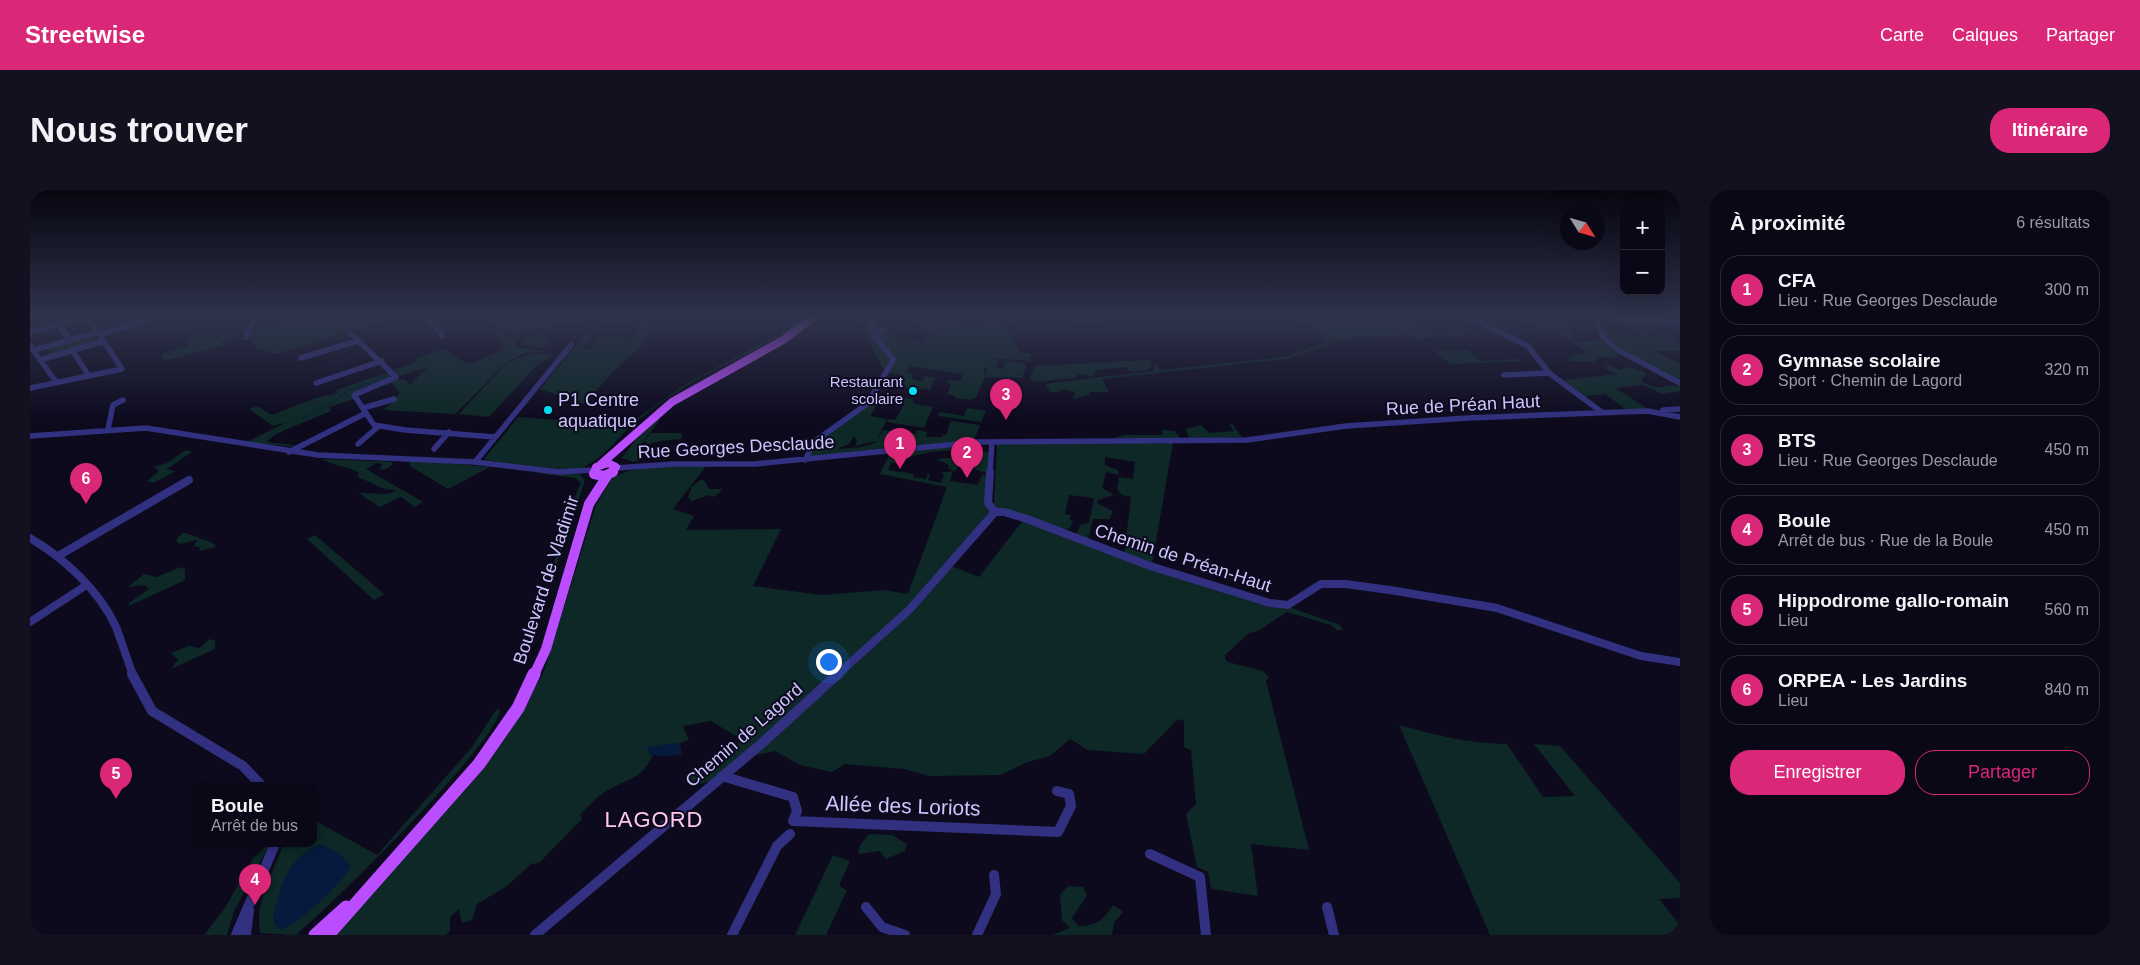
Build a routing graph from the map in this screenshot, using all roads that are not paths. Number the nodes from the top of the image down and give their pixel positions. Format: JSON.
{"nodes":[{"id":1,"x":33,"y":352,"type":"edge"},
{"id":2,"x":66,"y":352,"type":"edge"},
{"id":3,"x":73,"y":352,"type":"edge"},
{"id":4,"x":111,"y":352,"type":"edge"},
{"id":5,"x":322,"y":352,"type":"edge"},
{"id":6,"x":370,"y":352,"type":"edge"},
{"id":7,"x":565,"y":352,"type":"edge"},
{"id":8,"x":761,"y":352,"type":"edge"},
{"id":9,"x":888,"y":352,"type":"edge"},
{"id":10,"x":1531,"y":352,"type":"edge"},
{"id":11,"x":1621,"y":352,"type":"edge"},
{"id":12,"x":301,"y":358,"type":"dead end"},
{"id":13,"x":40,"y":360,"type":"junction"},
{"id":14,"x":382,"y":361,"type":"junction"},
{"id":15,"x":1549,"y":373,"type":"junction"},
{"id":16,"x":1504,"y":375,"type":"dead end"},
{"id":17,"x":89,"y":376,"type":"junction"},
{"id":18,"x":56,"y":382,"type":"junction"},
{"id":19,"x":316,"y":383,"type":"dead end"},
{"id":20,"x":1680,"y":383,"type":"edge"},
{"id":21,"x":30,"y":388,"type":"edge"},
{"id":22,"x":394,"y":399,"type":"dead end"},
{"id":23,"x":123,"y":400,"type":"dead end"},
{"id":24,"x":1680,"y":409,"type":"edge"},
{"id":25,"x":365,"y":410,"type":"junction"},
{"id":26,"x":1648,"y":411,"type":"junction"},
{"id":27,"x":1602,"y":413,"type":"junction"},
{"id":28,"x":1680,"y":416,"type":"edge"},
{"id":29,"x":378,"y":426,"type":"junction"},
{"id":30,"x":108,"y":430,"type":"junction"},
{"id":31,"x":448,"y":432,"type":"junction"},
{"id":32,"x":30,"y":436,"type":"edge"},
{"id":33,"x":495,"y":437,"type":"junction"},
{"id":34,"x":628,"y":440,"type":"junction"},
{"id":35,"x":1247,"y":440,"type":"joint"},
{"id":36,"x":992,"y":442,"type":"junction"},
{"id":37,"x":358,"y":444,"type":"dead end"},
{"id":38,"x":434,"y":449,"type":"dead end"},
{"id":39,"x":289,"y":452,"type":"junction"},
{"id":40,"x":805,"y":460,"type":"junction"},
{"id":41,"x":475,"y":462,"type":"junction"},
{"id":42,"x":601,"y":464,"type":"junction"},
{"id":43,"x":615,"y":466,"type":"junction"},
{"id":44,"x":599,"y":474,"type":"junction"},
{"id":45,"x":190,"y":480,"type":"dead end"},
{"id":46,"x":995,"y":512,"type":"junction"},
{"id":47,"x":30,"y":538,"type":"edge"},
{"id":48,"x":58,"y":556,"type":"junction"},
{"id":49,"x":85,"y":586,"type":"junction"},
{"id":50,"x":30,"y":622,"type":"edge"},
{"id":51,"x":1680,"y":662,"type":"edge"},
{"id":52,"x":722,"y":776,"type":"junction"},
{"id":53,"x":259,"y":782,"type":"edge"},
{"id":54,"x":1058,"y":791,"type":"dead end"},
{"id":55,"x":790,"y":834,"type":"dead end"},
{"id":56,"x":274,"y":847,"type":"edge"},
{"id":57,"x":1150,"y":854,"type":"dead end"},
{"id":58,"x":994,"y":875,"type":"dead end"},
{"id":59,"x":374,"y":884,"type":"junction"},
{"id":60,"x":253,"y":896,"type":"junction"},
{"id":61,"x":866,"y":907,"type":"dead end"},
{"id":62,"x":1327,"y":907,"type":"dead end"},
{"id":63,"x":236,"y":935,"type":"edge"},
{"id":64,"x":246,"y":935,"type":"edge"},
{"id":65,"x":315,"y":935,"type":"edge"},
{"id":66,"x":328,"y":935,"type":"edge"},
{"id":67,"x":535,"y":935,"type":"edge"},
{"id":68,"x":732,"y":935,"type":"edge"},
{"id":69,"x":905,"y":935,"type":"edge"},
{"id":70,"x":977,"y":935,"type":"edge"},
{"id":71,"x":1206,"y":935,"type":"edge"},
{"id":72,"x":1334,"y":935,"type":"edge"}],
"edges":[{"from":1,"to":13,"type":"street"},
{"from":2,"to":13,"type":"street"},
{"from":3,"to":17,"type":"street"},
{"from":4,"to":17,"type":"street"},
{"from":5,"to":12,"type":"street"},
{"from":6,"to":14,"type":"street"},
{"from":7,"to":33,"type":"street"},
{"from":8,"to":34,"type":"main road"},
{"from":9,"to":40,"type":"street"},
{"from":10,"to":15,"type":"street"},
{"from":11,"to":20,"type":"street"},
{"from":13,"to":18,"type":"street"},
{"from":14,"to":19,"type":"street"},
{"from":14,"to":25,"type":"street"},
{"from":15,"to":16,"type":"street"},
{"from":15,"to":27,"type":"street"},
{"from":17,"to":18,"type":"street"},
{"from":18,"to":21,"type":"street"},
{"from":22,"to":25,"type":"street"},
{"from":23,"to":30,"type":"street"},
{"from":24,"to":26,"type":"street"},
{"from":25,"to":29,"type":"street"},
{"from":25,"to":39,"type":"street"},
{"from":26,"to":27,"type":"street","name":"Rue de Préan Haut"},
{"from":26,"to":28,"type":"street","name":"Rue de Préan Haut"},
{"from":27,"to":35,"type":"street","name":"Rue de Préan Haut"},
{"from":29,"to":31,"type":"street"},
{"from":29,"to":37,"type":"street"},
{"from":30,"to":32,"type":"street"},
{"from":30,"to":39,"type":"street"},
{"from":31,"to":33,"type":"street"},
{"from":31,"to":38,"type":"street"},
{"from":33,"to":41,"type":"street"},
{"from":34,"to":42,"type":"main road"},
{"from":34,"to":43,"type":"main road"},
{"from":35,"to":36,"type":"street","name":"Rue Georges Desclaude"},
{"from":36,"to":40,"type":"street","name":"Rue Georges Desclaude"},
{"from":36,"to":46,"type":"street"},
{"from":39,"to":41,"type":"street"},
{"from":40,"to":43,"type":"street","name":"Rue Georges Desclaude"},
{"from":41,"to":44,"type":"street"},
{"from":42,"to":43,"type":"main road"},
{"from":42,"to":44,"type":"main road"},
{"from":43,"to":44,"type":"main road"},
{"from":44,"to":59,"type":"main road","name":"Boulevard de Vladimir"},
{"from":45,"to":48,"type":"street"},
{"from":46,"to":51,"type":"street","name":"Chemin de Préan-Haut"},
{"from":46,"to":52,"type":"street","name":"Chemin de Lagord"},
{"from":47,"to":48,"type":"street"},
{"from":48,"to":49,"type":"street"},
{"from":49,"to":50,"type":"street"},
{"from":49,"to":53,"type":"street"},
{"from":52,"to":54,"type":"street","name":"Allée des Loriots"},
{"from":52,"to":67,"type":"street","name":"Chemin de Lagord"},
{"from":55,"to":68,"type":"street"},
{"from":56,"to":60,"type":"street"},
{"from":57,"to":71,"type":"street"},
{"from":58,"to":70,"type":"street"},
{"from":59,"to":65,"type":"main road","name":"Boulevard de Vladimir"},
{"from":59,"to":66,"type":"main road","name":"Boulevard de Vladimir"},
{"from":60,"to":63,"type":"street"},
{"from":60,"to":64,"type":"street"},
{"from":61,"to":69,"type":"street"},
{"from":62,"to":72,"type":"street"}]}
